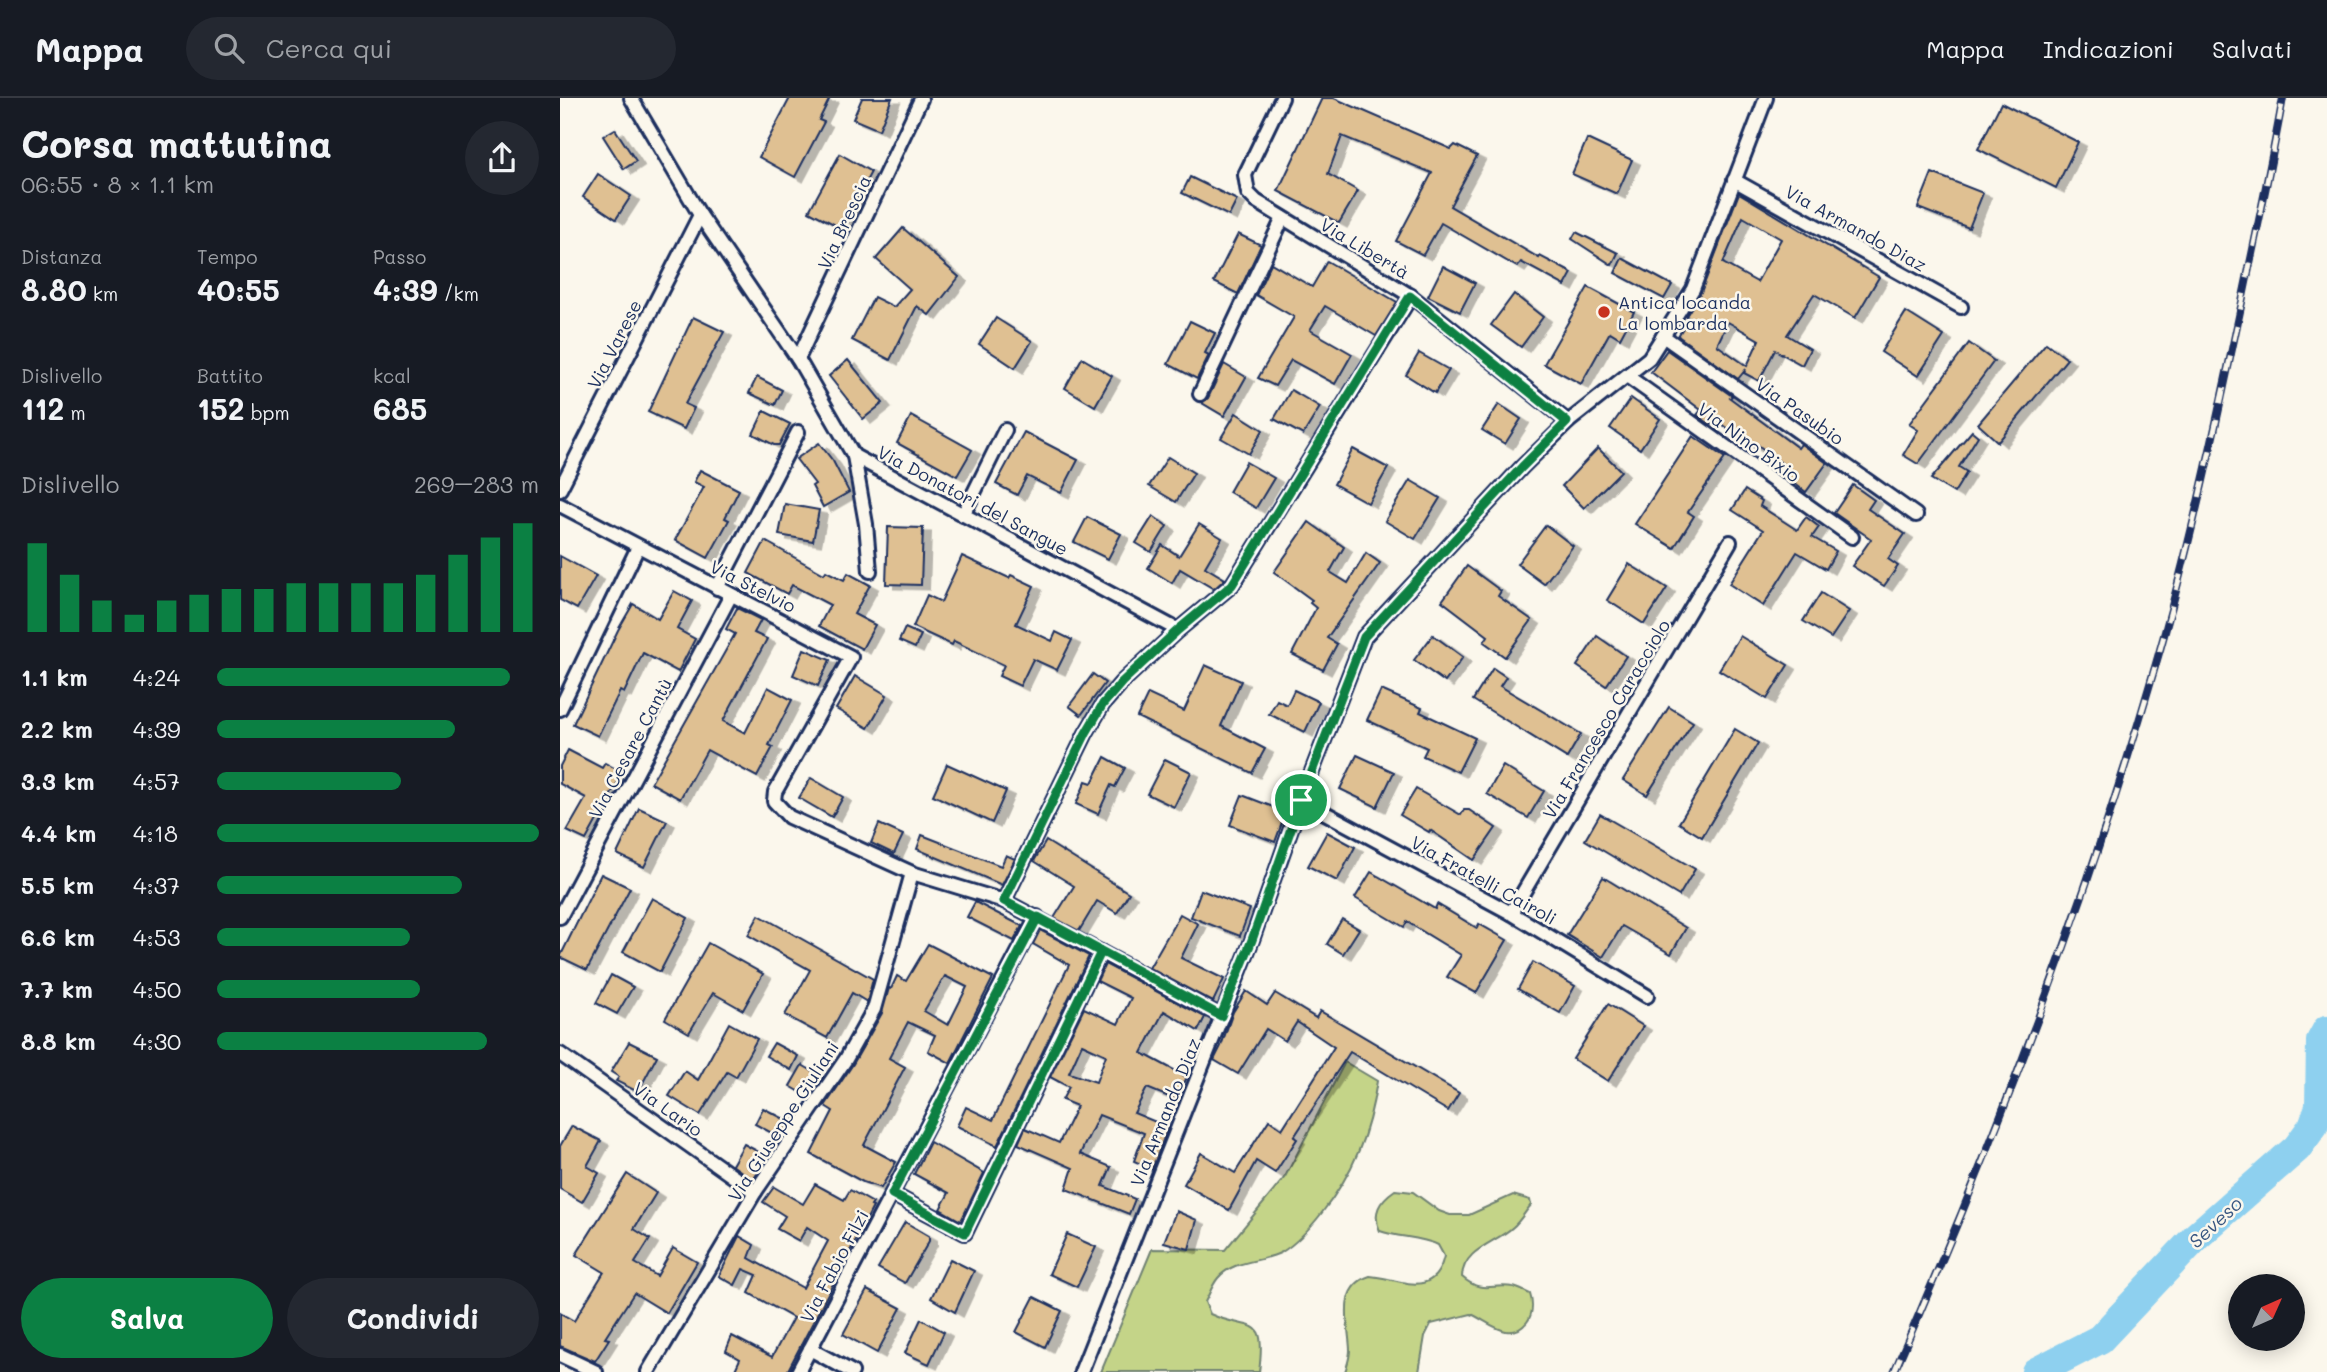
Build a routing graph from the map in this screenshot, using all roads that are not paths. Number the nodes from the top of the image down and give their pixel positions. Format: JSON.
{"nodes":[{"id":1,"x":631,"y":98,"type":"edge"},
{"id":2,"x":1282,"y":98,"type":"edge"},
{"id":3,"x":1766,"y":98,"type":"edge"},
{"id":4,"x":921,"y":99,"type":"edge"},
{"id":5,"x":1734,"y":180,"type":"junction"},
{"id":6,"x":700,"y":215,"type":"junction"},
{"id":7,"x":1283,"y":218,"type":"junction"},
{"id":8,"x":1410,"y":296,"type":"junction"},
{"id":9,"x":1961,"y":307,"type":"dead end"},
{"id":10,"x":1663,"y":337,"type":"junction"},
{"id":11,"x":798,"y":359,"type":"junction"},
{"id":12,"x":1627,"y":376,"type":"junction"},
{"id":13,"x":1200,"y":394,"type":"dead end"},
{"id":14,"x":1567,"y":422,"type":"junction"},
{"id":15,"x":1005,"y":430,"type":"dead end"},
{"id":16,"x":798,"y":432,"type":"dead end"},
{"id":17,"x":855,"y":456,"type":"junction"},
{"id":18,"x":560,"y":489,"type":"edge"},
{"id":19,"x":560,"y":505,"type":"edge"},
{"id":20,"x":963,"y":514,"type":"junction"},
{"id":21,"x":1916,"y":515,"type":"dead end"},
{"id":22,"x":1852,"y":537,"type":"dead end"},
{"id":23,"x":1731,"y":542,"type":"dead end"},
{"id":24,"x":638,"y":547,"type":"junction"},
{"id":25,"x":870,"y":571,"type":"dead end"},
{"id":26,"x":717,"y":588,"type":"junction"},
{"id":27,"x":731,"y":595,"type":"junction"},
{"id":28,"x":1178,"y":630,"type":"junction"},
{"id":29,"x":560,"y":709,"type":"edge"},
{"id":30,"x":1301,"y":800,"type":"junction"},
{"id":31,"x":912,"y":873,"type":"junction"},
{"id":32,"x":1004,"y":901,"type":"junction"},
{"id":33,"x":1511,"y":913,"type":"junction"},
{"id":34,"x":560,"y":917,"type":"edge"},
{"id":35,"x":1038,"y":917,"type":"junction"},
{"id":36,"x":1101,"y":952,"type":"junction"},
{"id":37,"x":1647,"y":996,"type":"dead end"},
{"id":38,"x":1221,"y":1016,"type":"junction"},
{"id":39,"x":560,"y":1055,"type":"edge"},
{"id":40,"x":755,"y":1192,"type":"junction"},
{"id":41,"x":892,"y":1194,"type":"junction"},
{"id":42,"x":810,"y":1349,"type":"junction"},
{"id":43,"x":560,"y":1355,"type":"edge"},
{"id":44,"x":596,"y":1372,"type":"edge"},
{"id":45,"x":648,"y":1372,"type":"edge"},
{"id":46,"x":798,"y":1372,"type":"edge"},
{"id":47,"x":852,"y":1372,"type":"edge"},
{"id":48,"x":1080,"y":1372,"type":"edge"}],
"edges":[{"from":1,"to":6,"type":"street","name":"Via Donatori del Sangue"},
{"from":2,"to":7,"type":"street","name":"Via Libertà"},
{"from":3,"to":5,"type":"street","name":"Via Armando Diaz"},
{"from":4,"to":11,"type":"street","name":"Via Brescia"},
{"from":5,"to":9,"type":"street","name":"Via Armando Diaz"},
{"from":5,"to":10,"type":"street","name":"Via Armando Diaz"},
{"from":6,"to":11,"type":"street","name":"Via Donatori del Sangue"},
{"from":6,"to":18,"type":"street","name":"Via Varese"},
{"from":7,"to":8,"type":"street","name":"Via Libertà"},
{"from":7,"to":13,"type":"street"},
{"from":8,"to":14,"type":"street"},
{"from":8,"to":28,"type":"street","name":"Via Libertà"},
{"from":10,"to":12,"type":"street","name":"Via Armando Diaz"},
{"from":10,"to":21,"type":"street","name":"Via Pasubio"},
{"from":11,"to":17,"type":"street","name":"Via Donatori del Sangue"},
{"from":12,"to":14,"type":"street","name":"Via Armando Diaz"},
{"from":12,"to":22,"type":"street","name":"Via Nino Bixio"},
{"from":14,"to":30,"type":"street","name":"Via Armando Diaz"},
{"from":15,"to":20,"type":"street"},
{"from":16,"to":26,"type":"street"},
{"from":17,"to":20,"type":"street","name":"Via Donatori del Sangue"},
{"from":17,"to":25,"type":"street"},
{"from":19,"to":24,"type":"street","name":"Via Stelvio"},
{"from":20,"to":28,"type":"street","name":"Via Donatori del Sangue"},
{"from":23,"to":33,"type":"street","name":"Via Francesco Caracciolo"},
{"from":24,"to":26,"type":"street","name":"Via Stelvio"},
{"from":24,"to":29,"type":"street"},
{"from":26,"to":27,"type":"street","name":"Via Stelvio"},
{"from":27,"to":31,"type":"street","name":"Via Stelvio"},
{"from":27,"to":34,"type":"street","name":"Via Cesare Cantù"},
{"from":28,"to":32,"type":"street","name":"Via Libertà"},
{"from":30,"to":33,"type":"street","name":"Via Fratelli Cairoli"},
{"from":30,"to":38,"type":"street","name":"Via Armando Diaz"},
{"from":31,"to":32,"type":"street"},
{"from":31,"to":40,"type":"street","name":"Via Giuseppe Giuliani"},
{"from":32,"to":35,"type":"street"},
{"from":33,"to":37,"type":"street","name":"Via Fratelli Cairoli"},
{"from":35,"to":36,"type":"street"},
{"from":35,"to":41,"type":"street","name":"Via Fabio Filzi"},
{"from":36,"to":38,"type":"street"},
{"from":36,"to":41,"type":"street"},
{"from":38,"to":48,"type":"street","name":"Via Armando Diaz"},
{"from":39,"to":40,"type":"street","name":"Via Lario"},
{"from":40,"to":45,"type":"street","name":"Via Giuseppe Giuliani"},
{"from":41,"to":42,"type":"street","name":"Via Fabio Filzi"},
{"from":42,"to":46,"type":"street","name":"Via Fabio Filzi"},
{"from":42,"to":47,"type":"street"},
{"from":43,"to":44,"type":"street"}]}
